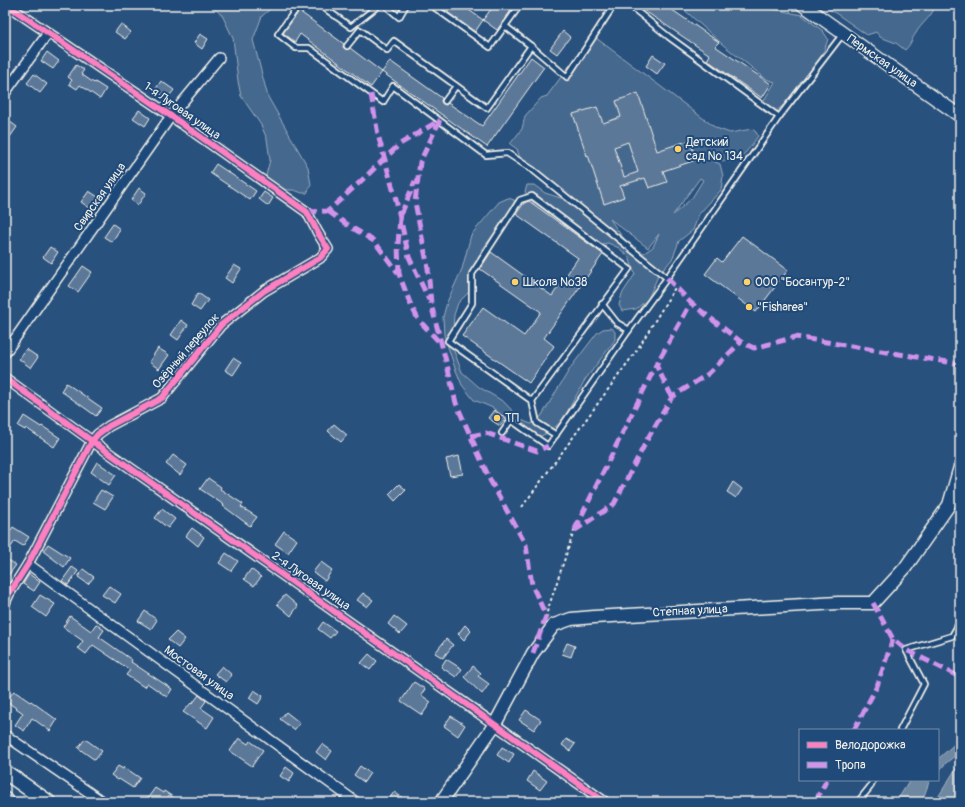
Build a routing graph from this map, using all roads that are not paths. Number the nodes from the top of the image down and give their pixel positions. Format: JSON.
{"nodes":[{"id":1,"x":7,"y":5,"type":"edge"},
{"id":2,"x":299,"y":5,"type":"edge"},
{"id":3,"x":320,"y":5,"type":"edge"},
{"id":4,"x":379,"y":5,"type":"edge"},
{"id":5,"x":385,"y":5,"type":"edge"},
{"id":6,"x":406,"y":5,"type":"edge"},
{"id":7,"x":431,"y":5,"type":"edge"},
{"id":8,"x":520,"y":5,"type":"edge"},
{"id":9,"x":614,"y":5,"type":"edge"},
{"id":10,"x":628,"y":5,"type":"edge"},
{"id":11,"x":803,"y":5,"type":"edge"},
{"id":12,"x":505,"y":26,"type":"junction"},
{"id":13,"x":48,"y":33,"type":"junction"},
{"id":14,"x":843,"y":33,"type":"junction"},
{"id":15,"x":347,"y":46,"type":"dead end"},
{"id":16,"x":531,"y":46,"type":"junction"},
{"id":17,"x":219,"y":58,"type":"dead end"},
{"id":18,"x":336,"y":61,"type":"dead end"},
{"id":19,"x":334,"y":66,"type":"junction"},
{"id":20,"x":456,"y":86,"type":"junction"},
{"id":21,"x":5,"y":93,"type":"edge"},
{"id":22,"x":445,"y":100,"type":"dead end"},
{"id":23,"x":438,"y":112,"type":"dead end"},
{"id":24,"x":171,"y":116,"type":"junction"},
{"id":25,"x":779,"y":116,"type":"junction"},
{"id":26,"x":960,"y":116,"type":"edge"},
{"id":27,"x":435,"y":117,"type":"junction"},
{"id":28,"x":328,"y":249,"type":"joint"},
{"id":29,"x":667,"y":278,"type":"junction"},
{"id":30,"x":602,"y":304,"type":"junction"},
{"id":31,"x":629,"y":330,"type":"junction"},
{"id":32,"x":5,"y":354,"type":"edge"},
{"id":33,"x":5,"y":378,"type":"edge"},
{"id":34,"x":532,"y":401,"type":"junction"},
{"id":35,"x":502,"y":433,"type":"dead end"},
{"id":36,"x":556,"y":435,"type":"junction"},
{"id":37,"x":92,"y":441,"type":"junction"},
{"id":38,"x":960,"y":467,"type":"edge"},
{"id":39,"x":28,"y":564,"type":"junction"},
{"id":40,"x":5,"y":603,"type":"edge"},
{"id":41,"x":960,"y":622,"type":"edge"},
{"id":42,"x":495,"y":724,"type":"junction"},
{"id":43,"x":901,"y":729,"type":"edge"},
{"id":44,"x":5,"y":734,"type":"edge"},
{"id":45,"x":5,"y":772,"type":"edge"},
{"id":46,"x":873,"y":781,"type":"edge"},
{"id":47,"x":48,"y":802,"type":"edge"},
{"id":48,"x":103,"y":802,"type":"edge"},
{"id":49,"x":356,"y":802,"type":"edge"},
{"id":50,"x":441,"y":802,"type":"edge"},
{"id":51,"x":605,"y":802,"type":"edge"},
{"id":52,"x":858,"y":802,"type":"edge"}],
"edges":[{"from":1,"to":13,"type":"street","name":"1-я Луговая улица"},
{"from":2,"to":19,"type":"lane"},
{"from":3,"to":4,"type":"lane"},
{"from":5,"to":6,"type":"lane"},
{"from":7,"to":12,"type":"lane"},
{"from":8,"to":12,"type":"lane"},
{"from":9,"to":16,"type":"lane"},
{"from":10,"to":25,"type":"lane"},
{"from":11,"to":14,"type":"street","name":"Пермская улица"},
{"from":12,"to":16,"type":"lane"},
{"from":13,"to":21,"type":"street"},
{"from":13,"to":24,"type":"street","name":"1-я Луговая улица"},
{"from":14,"to":25,"type":"lane"},
{"from":14,"to":26,"type":"street","name":"Пермская улица"},
{"from":15,"to":20,"type":"lane"},
{"from":16,"to":20,"type":"lane"},
{"from":17,"to":24,"type":"street","name":"Свирская улица"},
{"from":18,"to":19,"type":"lane"},
{"from":19,"to":27,"type":"lane"},
{"from":20,"to":22,"type":"lane"},
{"from":23,"to":27,"type":"lane"},
{"from":24,"to":28,"type":"street","name":"1-я Луговая улица"},
{"from":24,"to":32,"type":"street","name":"Свирская улица"},
{"from":25,"to":29,"type":"lane"},
{"from":27,"to":29,"type":"lane"},
{"from":28,"to":37,"type":"street","name":"Озёрный переулок"},
{"from":29,"to":31,"type":"lane"},
{"from":30,"to":31,"type":"lane"},
{"from":30,"to":34,"type":"lane"},
{"from":30,"to":34,"type":"lane"},
{"from":31,"to":36,"type":"lane"},
{"from":33,"to":37,"type":"street","name":"2-я Луговая улица"},
{"from":34,"to":36,"type":"lane"},
{"from":35,"to":36,"type":"lane"},
{"from":37,"to":39,"type":"street","name":"Озёрный переулок"},
{"from":37,"to":42,"type":"street","name":"2-я Луговая улица"},
{"from":38,"to":42,"type":"street","name":"Степная улица"},
{"from":39,"to":40,"type":"street","name":"Озёрный переулок"},
{"from":39,"to":49,"type":"street","name":"Мостовая улица"},
{"from":41,"to":43,"type":"lane"},
{"from":42,"to":50,"type":"street","name":"Степная улица"},
{"from":42,"to":51,"type":"street","name":"2-я Луговая улица"},
{"from":44,"to":48,"type":"street"},
{"from":45,"to":47,"type":"main road"},
{"from":46,"to":52,"type":"lane"}]}
